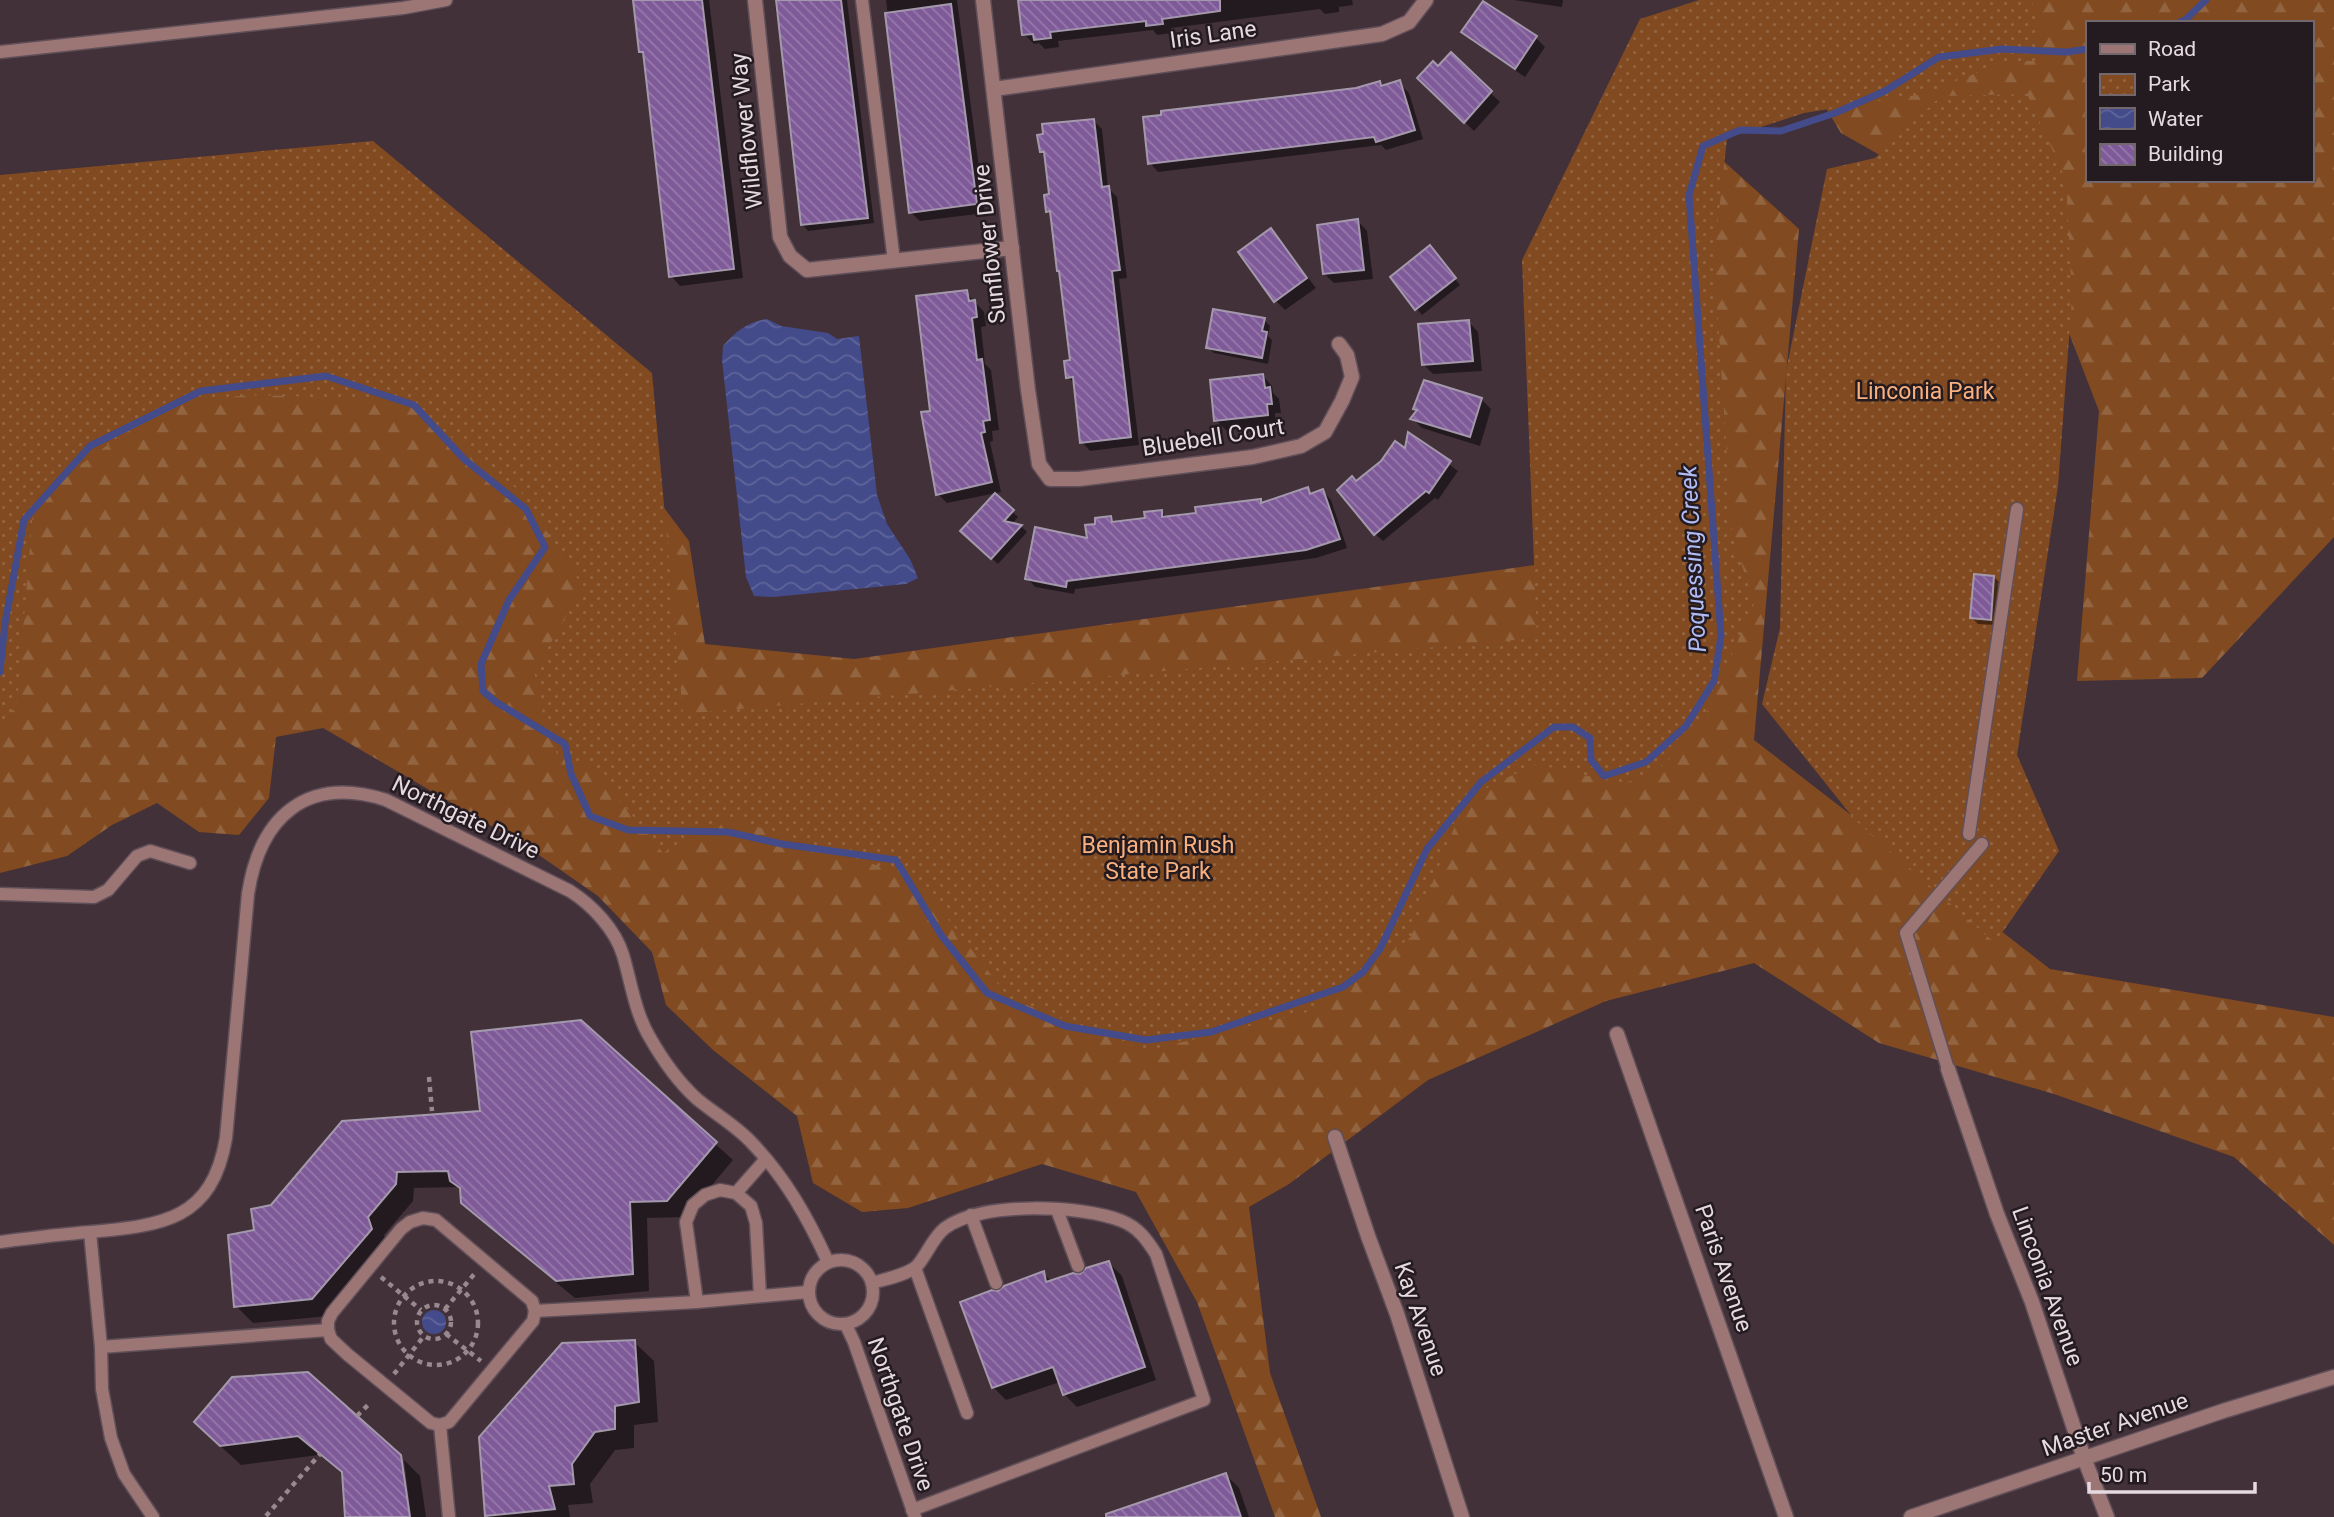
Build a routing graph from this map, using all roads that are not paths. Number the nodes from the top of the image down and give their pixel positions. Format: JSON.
{"nodes":[{"id":1,"x":446,"y":0,"type":"edge"},
{"id":2,"x":755,"y":0,"type":"edge"},
{"id":3,"x":862,"y":0,"type":"edge"},
{"id":4,"x":983,"y":0,"type":"edge"},
{"id":5,"x":1426,"y":0,"type":"edge"},
{"id":6,"x":403,"y":4,"type":"edge"},
{"id":7,"x":0,"y":52,"type":"edge"},
{"id":8,"x":994,"y":89,"type":"junction"},
{"id":9,"x":1012,"y":248,"type":"junction"},
{"id":10,"x":894,"y":261,"type":"junction"},
{"id":11,"x":1339,"y":344,"type":"dead end"},
{"id":12,"x":1050,"y":479,"type":"joint"},
{"id":13,"x":2017,"y":509,"type":"dead end"},
{"id":14,"x":1969,"y":834,"type":"dead end"},
{"id":15,"x":1982,"y":844,"type":"dead end"},
{"id":16,"x":190,"y":863,"type":"dead end"},
{"id":17,"x":0,"y":894,"type":"edge"},
{"id":18,"x":1617,"y":1034,"type":"dead end"},
{"id":19,"x":1948,"y":1069,"type":"joint"},
{"id":20,"x":1335,"y":1137,"type":"dead end"},
{"id":21,"x":765,"y":1159,"type":"junction"},
{"id":22,"x":736,"y":1193,"type":"junction"},
{"id":23,"x":1057,"y":1210,"type":"junction"},
{"id":24,"x":971,"y":1215,"type":"junction"},
{"id":25,"x":90,"y":1232,"type":"junction"},
{"id":26,"x":0,"y":1242,"type":"edge"},
{"id":27,"x":828,"y":1262,"type":"junction"},
{"id":28,"x":1079,"y":1266,"type":"dead end"},
{"id":29,"x":915,"y":1268,"type":"junction"},
{"id":30,"x":872,"y":1283,"type":"junction"},
{"id":31,"x":996,"y":1283,"type":"dead end"},
{"id":32,"x":808,"y":1292,"type":"junction"},
{"id":33,"x":760,"y":1295,"type":"junction"},
{"id":34,"x":697,"y":1302,"type":"junction"},
{"id":35,"x":536,"y":1311,"type":"junction"},
{"id":36,"x":846,"y":1325,"type":"junction"},
{"id":37,"x":328,"y":1330,"type":"junction"},
{"id":38,"x":101,"y":1347,"type":"junction"},
{"id":39,"x":2334,"y":1377,"type":"edge"},
{"id":40,"x":967,"y":1413,"type":"dead end"},
{"id":41,"x":440,"y":1425,"type":"junction"},
{"id":42,"x":2084,"y":1458,"type":"junction"},
{"id":43,"x":914,"y":1513,"type":"edge"},
{"id":44,"x":153,"y":1517,"type":"edge"},
{"id":45,"x":449,"y":1517,"type":"edge"},
{"id":46,"x":1462,"y":1517,"type":"edge"},
{"id":47,"x":1786,"y":1517,"type":"edge"},
{"id":48,"x":1911,"y":1517,"type":"edge"},
{"id":49,"x":2107,"y":1517,"type":"edge"}],
"edges":[{"from":1,"to":6,"type":"lane"},
{"from":2,"to":10,"type":"street","name":"Wildflower Way"},
{"from":3,"to":10,"type":"lane"},
{"from":4,"to":8,"type":"street","name":"Sunflower Drive"},
{"from":5,"to":8,"type":"street","name":"Iris Lane"},
{"from":6,"to":7,"type":"lane"},
{"from":8,"to":9,"type":"street","name":"Sunflower Drive"},
{"from":9,"to":10,"type":"street"},
{"from":9,"to":12,"type":"street","name":"Sunflower Drive"},
{"from":11,"to":12,"type":"street","name":"Bluebell Court"},
{"from":13,"to":14,"type":"lane"},
{"from":15,"to":19,"type":"lane"},
{"from":16,"to":17,"type":"lane"},
{"from":18,"to":47,"type":"street","name":"Paris Avenue"},
{"from":19,"to":42,"type":"street","name":"Linconia Avenue"},
{"from":20,"to":46,"type":"street","name":"Kay Avenue"},
{"from":21,"to":22,"type":"lane"},
{"from":21,"to":25,"type":"lane","name":"Northgate Drive"},
{"from":21,"to":27,"type":"lane","name":"Northgate Drive"},
{"from":22,"to":33,"type":"lane"},
{"from":22,"to":34,"type":"lane"},
{"from":23,"to":24,"type":"lane"},
{"from":23,"to":28,"type":"lane"},
{"from":23,"to":43,"type":"lane"},
{"from":24,"to":29,"type":"lane"},
{"from":24,"to":31,"type":"lane"},
{"from":25,"to":26,"type":"lane","name":"Northgate Drive"},
{"from":25,"to":38,"type":"lane"},
{"from":27,"to":30,"type":"lane"},
{"from":27,"to":32,"type":"lane"},
{"from":29,"to":30,"type":"lane"},
{"from":29,"to":40,"type":"lane"},
{"from":30,"to":36,"type":"lane","name":"Northgate Drive"},
{"from":32,"to":33,"type":"lane"},
{"from":32,"to":36,"type":"lane","name":"Northgate Drive"},
{"from":33,"to":34,"type":"lane"},
{"from":34,"to":35,"type":"lane"},
{"from":35,"to":37,"type":"lane"},
{"from":35,"to":41,"type":"lane"},
{"from":36,"to":43,"type":"lane","name":"Northgate Drive"},
{"from":37,"to":38,"type":"lane"},
{"from":37,"to":41,"type":"lane"},
{"from":38,"to":44,"type":"lane"},
{"from":39,"to":42,"type":"street","name":"Master Avenue"},
{"from":41,"to":45,"type":"lane"},
{"from":42,"to":48,"type":"street","name":"Master Avenue"},
{"from":42,"to":49,"type":"street","name":"Linconia Avenue"}]}
